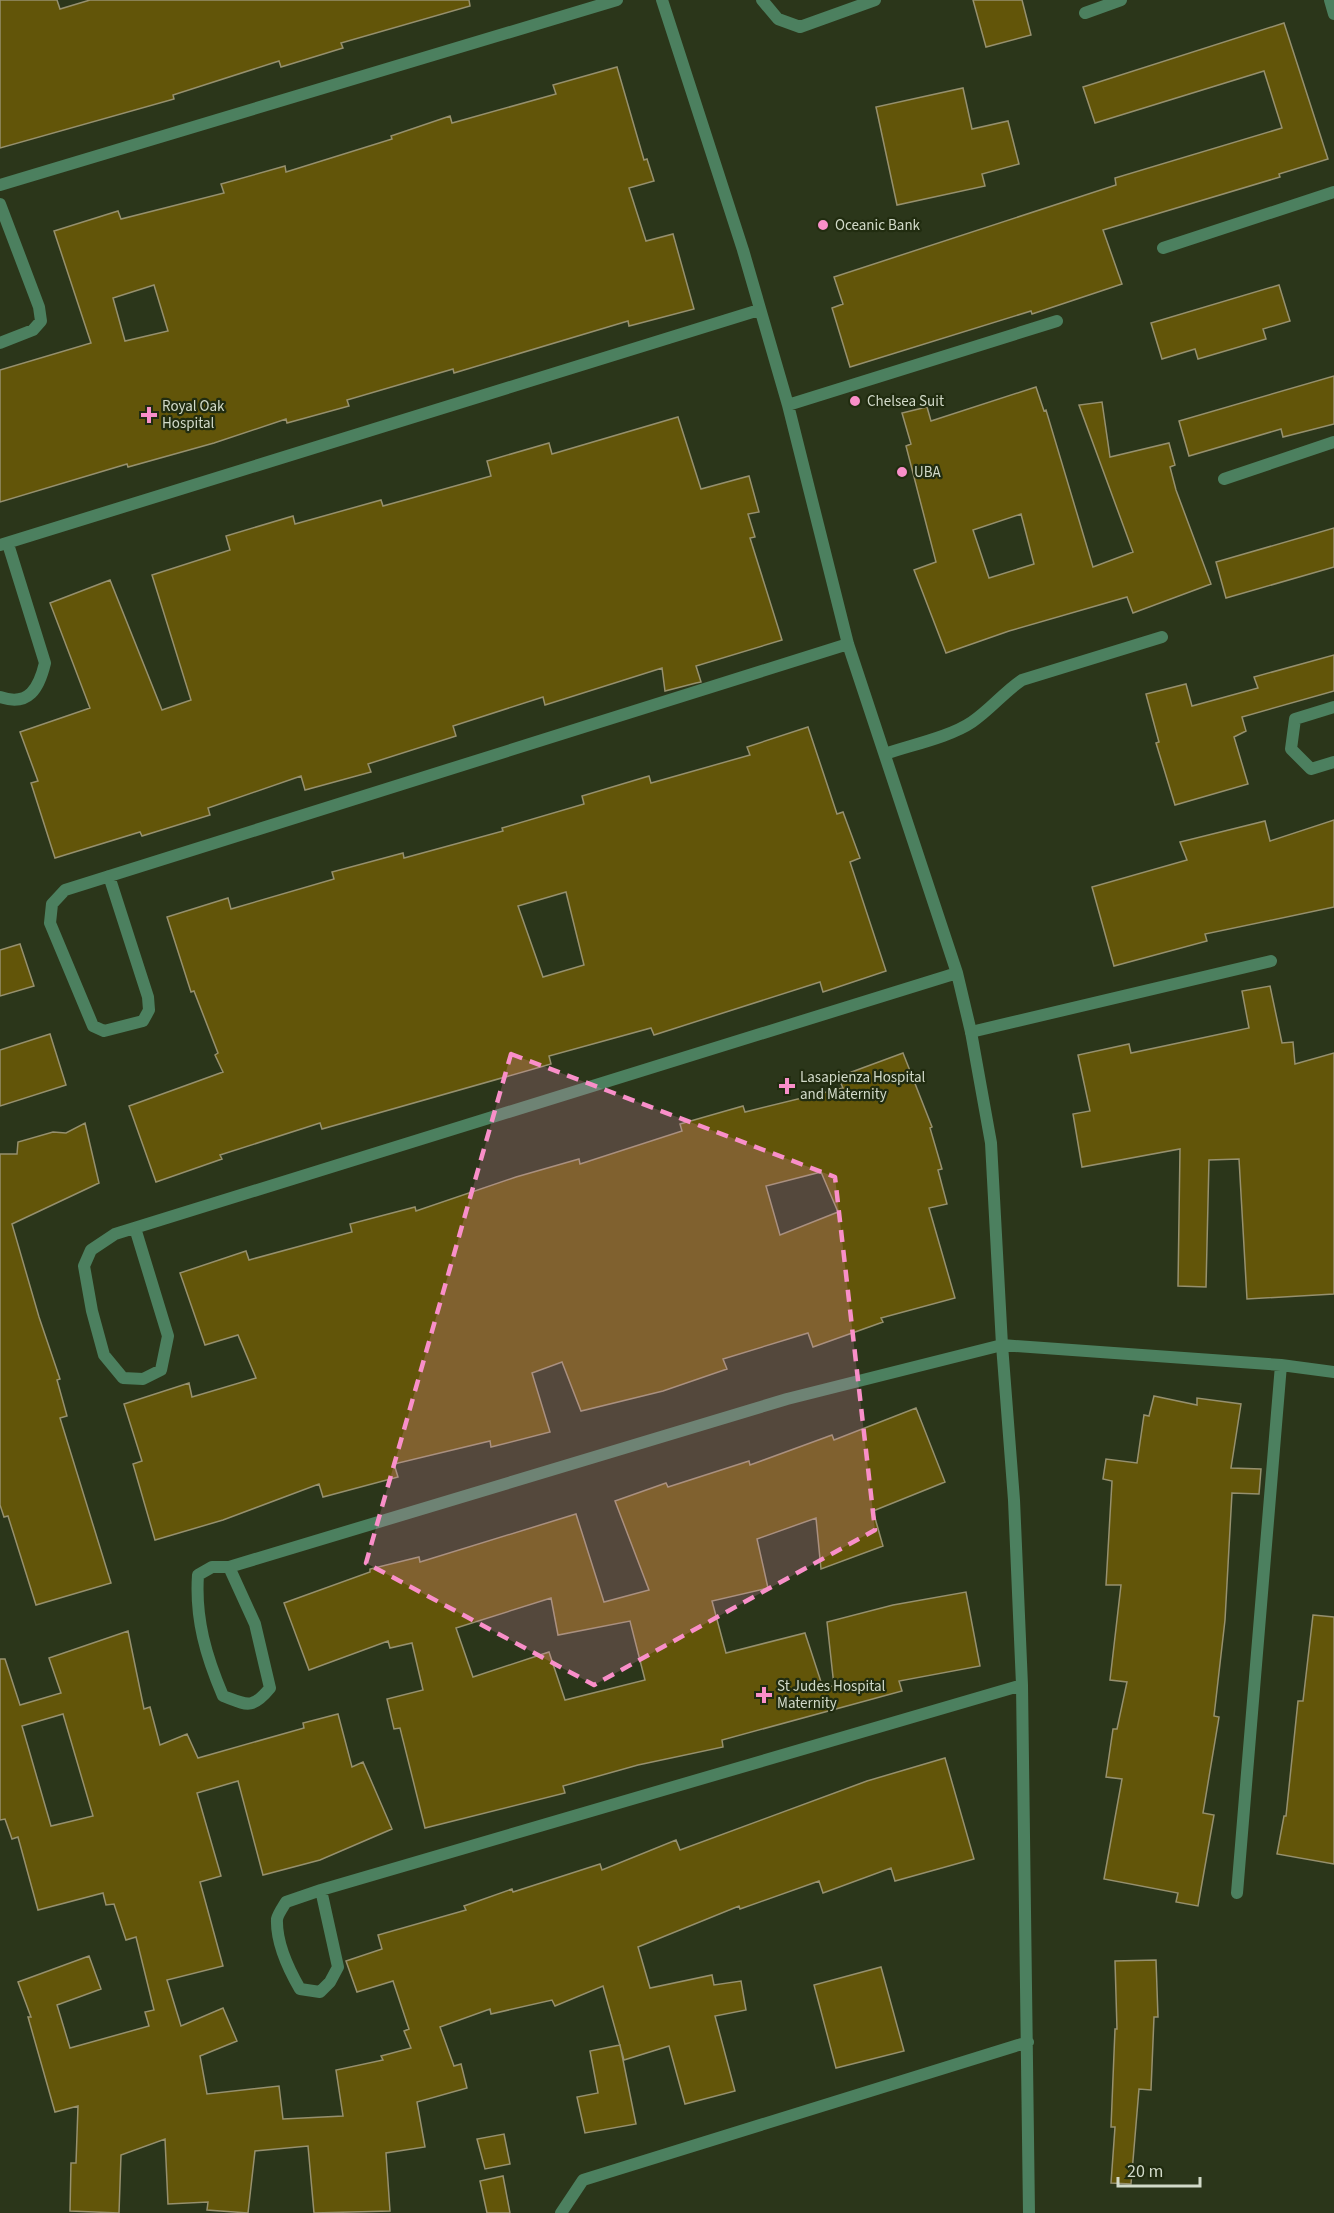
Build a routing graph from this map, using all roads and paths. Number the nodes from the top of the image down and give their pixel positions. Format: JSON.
{"nodes":[{"id":1,"x":617,"y":0,"type":"edge"},
{"id":2,"x":662,"y":0,"type":"edge"},
{"id":3,"x":762,"y":0,"type":"edge"},
{"id":4,"x":874,"y":0,"type":"edge"},
{"id":5,"x":1121,"y":0,"type":"edge"},
{"id":6,"x":1330,"y":0,"type":"edge"},
{"id":7,"x":1085,"y":13,"type":"dead end"},
{"id":8,"x":1334,"y":15,"type":"edge"},
{"id":9,"x":0,"y":185,"type":"edge"},
{"id":10,"x":1334,"y":192,"type":"edge"},
{"id":11,"x":0,"y":204,"type":"edge"},
{"id":12,"x":1164,"y":248,"type":"dead end"},
{"id":13,"x":759,"y":310,"type":"junction"},
{"id":14,"x":1057,"y":321,"type":"dead end"},
{"id":15,"x":0,"y":343,"type":"edge"},
{"id":16,"x":788,"y":405,"type":"junction"},
{"id":17,"x":1334,"y":442,"type":"edge"},
{"id":18,"x":1224,"y":479,"type":"dead end"},
{"id":19,"x":4,"y":545,"type":"edge"},
{"id":20,"x":1162,"y":637,"type":"dead end"},
{"id":21,"x":848,"y":644,"type":"junction"},
{"id":22,"x":0,"y":697,"type":"edge"},
{"id":23,"x":1334,"y":707,"type":"edge"},
{"id":24,"x":885,"y":754,"type":"junction"},
{"id":25,"x":1334,"y":762,"type":"edge"},
{"id":26,"x":109,"y":876,"type":"junction"},
{"id":27,"x":1271,"y":961,"type":"dead end"},
{"id":28,"x":957,"y":972,"type":"junction"},
{"id":29,"x":971,"y":1032,"type":"junction"},
{"id":30,"x":135,"y":1228,"type":"junction"},
{"id":31,"x":1002,"y":1345,"type":"junction"},
{"id":32,"x":1281,"y":1365,"type":"junction"},
{"id":33,"x":1334,"y":1372,"type":"edge"},
{"id":34,"x":229,"y":1567,"type":"junction"},
{"id":35,"x":1022,"y":1685,"type":"junction"},
{"id":36,"x":321,"y":1890,"type":"junction"},
{"id":37,"x":1237,"y":1893,"type":"dead end"},
{"id":38,"x":1028,"y":2042,"type":"junction"},
{"id":39,"x":561,"y":2213,"type":"edge"},
{"id":40,"x":1029,"y":2213,"type":"edge"}],
"edges":[{"from":1,"to":9,"type":"street"},
{"from":2,"to":13,"type":"street"},
{"from":3,"to":4,"type":"street"},
{"from":5,"to":7,"type":"street"},
{"from":6,"to":8,"type":"street"},
{"from":10,"to":12,"type":"street"},
{"from":11,"to":15,"type":"street"},
{"from":13,"to":16,"type":"street"},
{"from":13,"to":19,"type":"street"},
{"from":14,"to":16,"type":"street"},
{"from":16,"to":21,"type":"street"},
{"from":17,"to":18,"type":"street"},
{"from":19,"to":22,"type":"street"},
{"from":20,"to":24,"type":"street"},
{"from":21,"to":24,"type":"street"},
{"from":21,"to":26,"type":"street"},
{"from":23,"to":25,"type":"street"},
{"from":24,"to":28,"type":"street"},
{"from":26,"to":26,"type":"street"},
{"from":27,"to":29,"type":"street"},
{"from":28,"to":29,"type":"street"},
{"from":28,"to":30,"type":"street"},
{"from":29,"to":31,"type":"street"},
{"from":30,"to":30,"type":"street"},
{"from":31,"to":32,"type":"street"},
{"from":31,"to":34,"type":"street"},
{"from":31,"to":35,"type":"street"},
{"from":32,"to":33,"type":"street"},
{"from":32,"to":37,"type":"street"},
{"from":34,"to":34,"type":"street"},
{"from":35,"to":36,"type":"street"},
{"from":35,"to":38,"type":"street"},
{"from":36,"to":36,"type":"street"},
{"from":38,"to":39,"type":"street"},
{"from":38,"to":40,"type":"street"}]}
